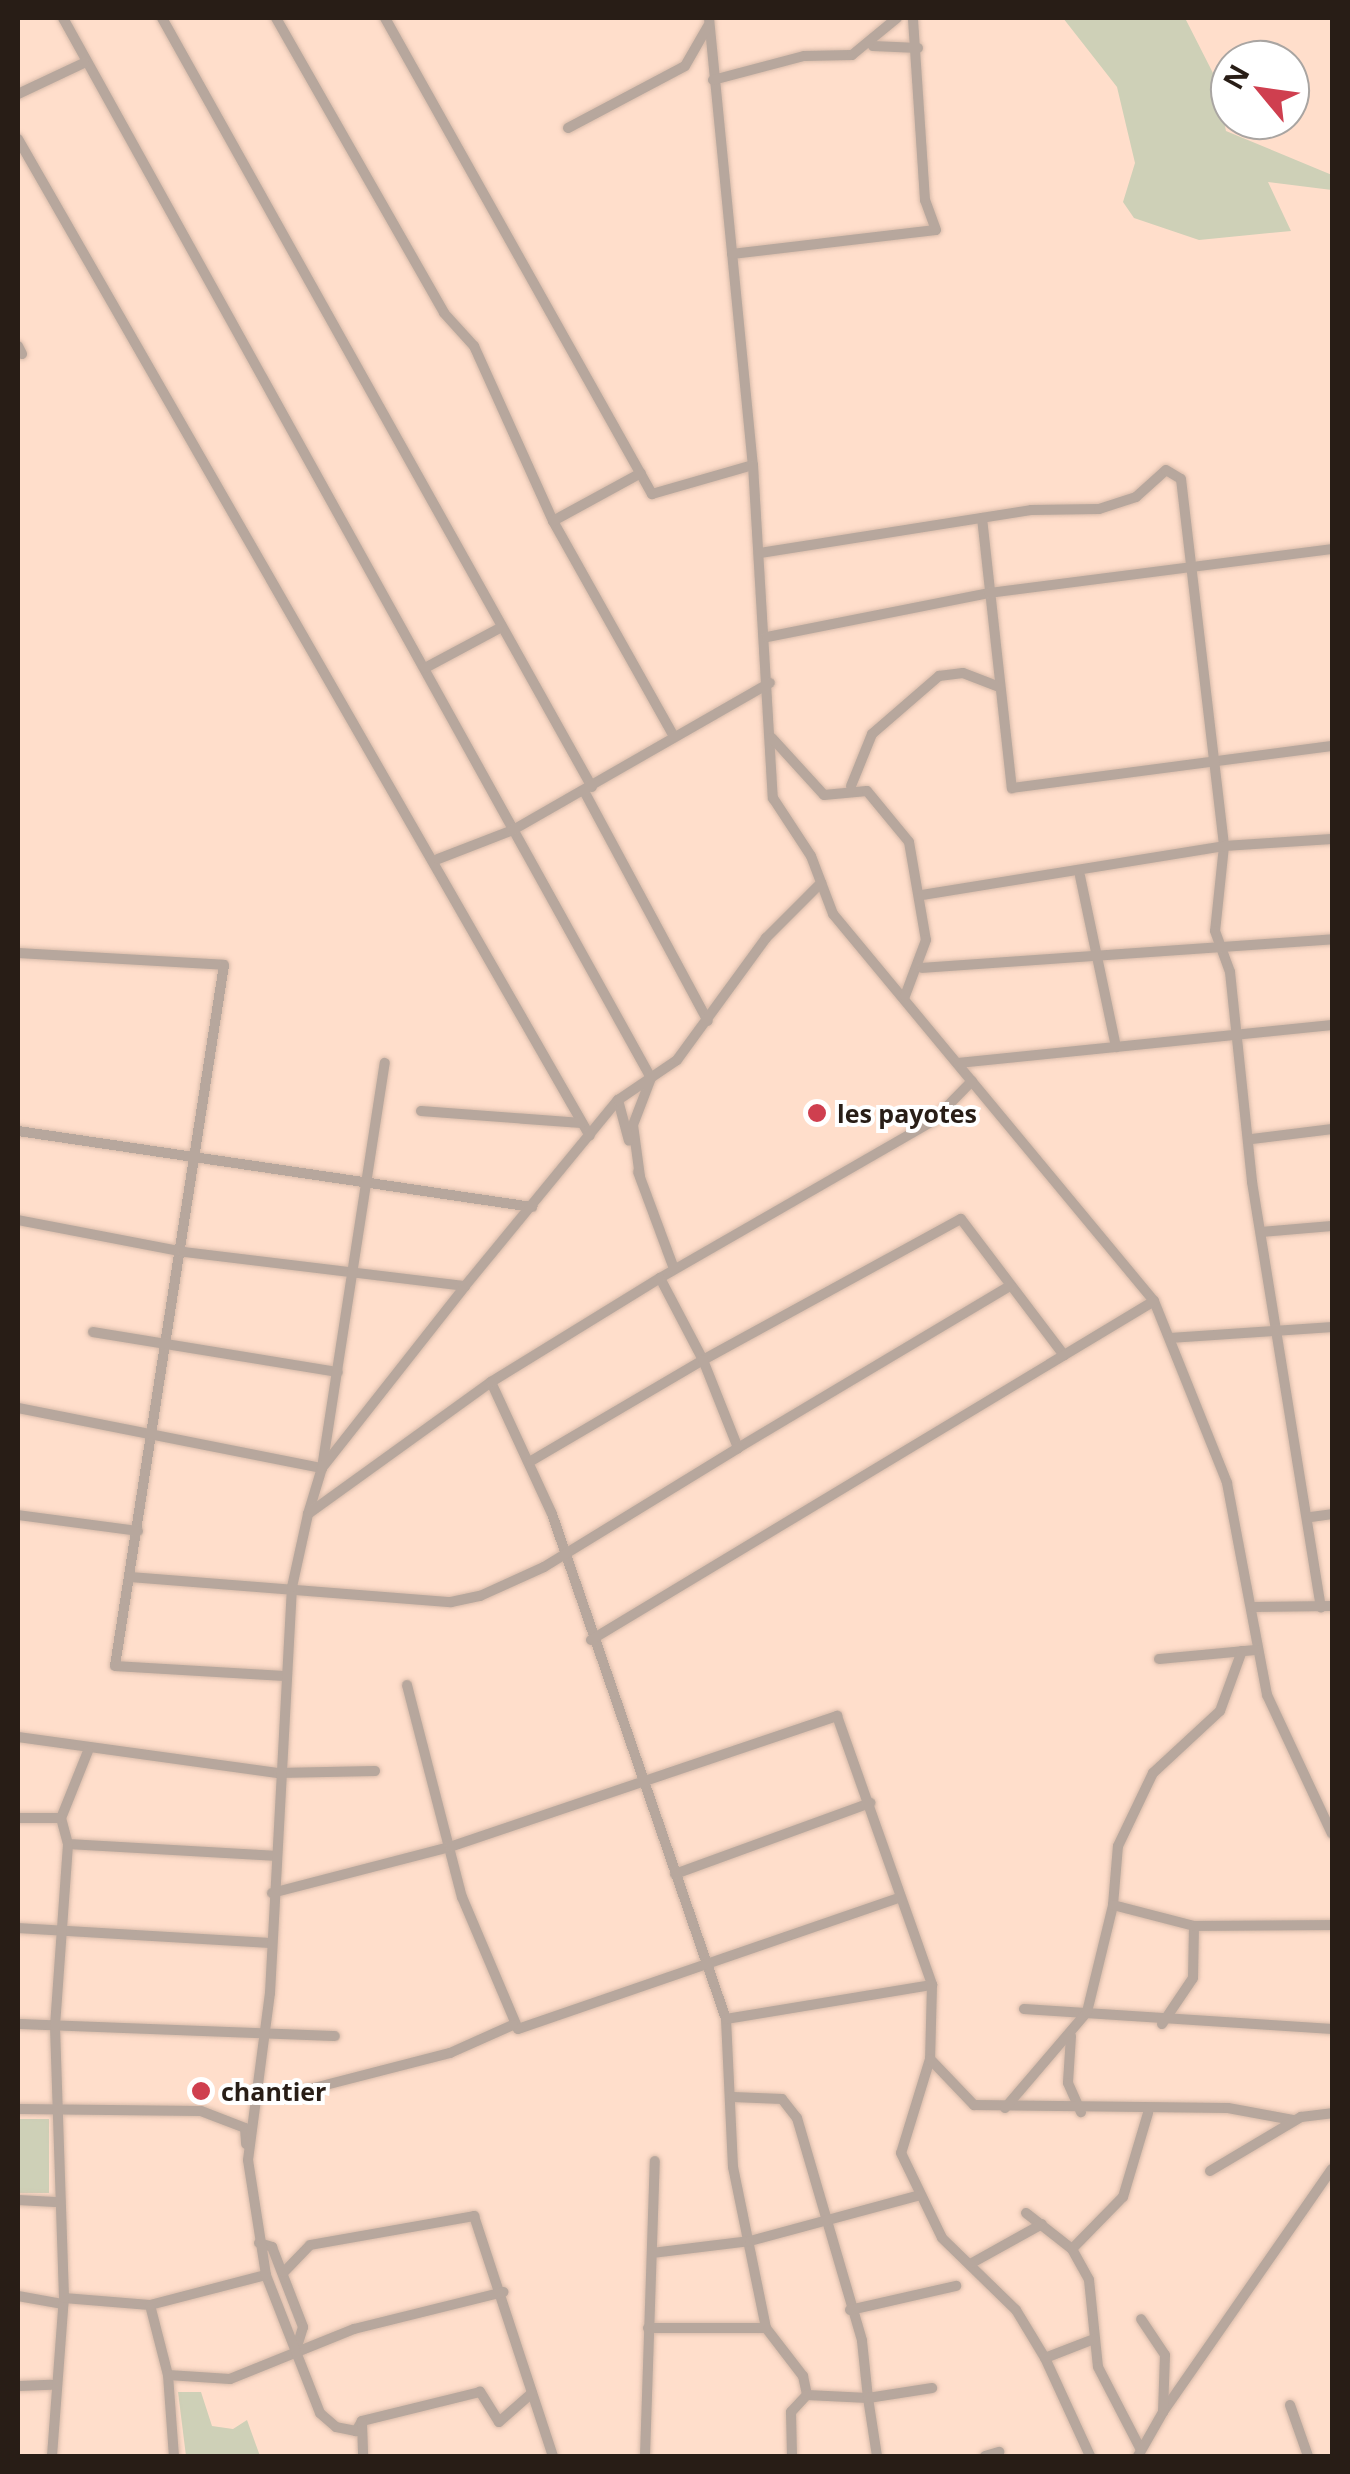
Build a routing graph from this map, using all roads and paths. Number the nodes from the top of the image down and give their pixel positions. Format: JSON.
{"nodes":[{"id":1,"x":62,"y":18,"type":"edge"},
{"id":2,"x":162,"y":18,"type":"edge"},
{"id":3,"x":276,"y":18,"type":"edge"},
{"id":4,"x":385,"y":18,"type":"edge"},
{"id":5,"x":897,"y":18,"type":"edge"},
{"id":6,"x":912,"y":18,"type":"edge"},
{"id":7,"x":709,"y":21,"type":"edge"},
{"id":8,"x":873,"y":46,"type":"junction"},
{"id":9,"x":918,"y":48,"type":"junction"},
{"id":10,"x":84,"y":63,"type":"junction"},
{"id":11,"x":713,"y":80,"type":"junction"},
{"id":12,"x":18,"y":94,"type":"edge"},
{"id":13,"x":568,"y":128,"type":"dead end"},
{"id":14,"x":18,"y":139,"type":"edge"},
{"id":15,"x":732,"y":254,"type":"junction"},
{"id":16,"x":754,"y":465,"type":"junction"},
{"id":17,"x":642,"y":473,"type":"junction"},
{"id":18,"x":982,"y":518,"type":"junction"},
{"id":19,"x":553,"y":520,"type":"junction"},
{"id":20,"x":1332,"y":549,"type":"edge"},
{"id":21,"x":760,"y":553,"type":"junction"},
{"id":22,"x":1198,"y":566,"type":"junction"},
{"id":23,"x":988,"y":593,"type":"junction"},
{"id":24,"x":498,"y":629,"type":"junction"},
{"id":25,"x":767,"y":637,"type":"junction"},
{"id":26,"x":426,"y":668,"type":"junction"},
{"id":27,"x":770,"y":683,"type":"junction"},
{"id":28,"x":999,"y":687,"type":"junction"},
{"id":29,"x":673,"y":735,"type":"junction"},
{"id":30,"x":772,"y":738,"type":"junction"},
{"id":31,"x":1332,"y":746,"type":"edge"},
{"id":32,"x":1213,"y":756,"type":"junction"},
{"id":33,"x":852,"y":786,"type":"junction"},
{"id":34,"x":588,"y":789,"type":"junction"},
{"id":35,"x":513,"y":830,"type":"junction"},
{"id":36,"x":1332,"y":839,"type":"edge"},
{"id":37,"x":1224,"y":846,"type":"junction"},
{"id":38,"x":438,"y":859,"type":"junction"},
{"id":39,"x":1080,"y":876,"type":"junction"},
{"id":40,"x":821,"y":882,"type":"junction"},
{"id":41,"x":922,"y":895,"type":"junction"},
{"id":42,"x":1332,"y":940,"type":"edge"},
{"id":43,"x":1220,"y":950,"type":"junction"},
{"id":44,"x":18,"y":953,"type":"edge"},
{"id":45,"x":1101,"y":962,"type":"junction"},
{"id":46,"x":922,"y":968,"type":"junction"},
{"id":47,"x":905,"y":996,"type":"junction"},
{"id":48,"x":708,"y":1022,"type":"junction"},
{"id":49,"x":1332,"y":1024,"type":"edge"},
{"id":50,"x":1236,"y":1035,"type":"junction"},
{"id":51,"x":1116,"y":1047,"type":"junction"},
{"id":52,"x":385,"y":1062,"type":"dead end"},
{"id":53,"x":958,"y":1064,"type":"junction"},
{"id":54,"x":651,"y":1078,"type":"junction"},
{"id":55,"x":972,"y":1081,"type":"junction"},
{"id":56,"x":618,"y":1100,"type":"junction"},
{"id":57,"x":421,"y":1110,"type":"dead end"},
{"id":58,"x":582,"y":1124,"type":"junction"},
{"id":59,"x":1332,"y":1130,"type":"edge"},
{"id":60,"x":18,"y":1131,"type":"edge"},
{"id":61,"x":590,"y":1136,"type":"junction"},
{"id":62,"x":1252,"y":1139,"type":"junction"},
{"id":63,"x":196,"y":1162,"type":"junction"},
{"id":64,"x":640,"y":1178,"type":"junction"},
{"id":65,"x":366,"y":1185,"type":"junction"},
{"id":66,"x":532,"y":1207,"type":"junction"},
{"id":67,"x":18,"y":1220,"type":"edge"},
{"id":68,"x":1332,"y":1226,"type":"edge"},
{"id":69,"x":1261,"y":1232,"type":"junction"},
{"id":70,"x":184,"y":1252,"type":"junction"},
{"id":71,"x":674,"y":1269,"type":"junction"},
{"id":72,"x":353,"y":1273,"type":"junction"},
{"id":73,"x":660,"y":1278,"type":"junction"},
{"id":74,"x":465,"y":1286,"type":"junction"},
{"id":75,"x":1010,"y":1286,"type":"junction"},
{"id":76,"x":1154,"y":1301,"type":"junction"},
{"id":77,"x":1332,"y":1328,"type":"edge"},
{"id":78,"x":94,"y":1332,"type":"dead end"},
{"id":79,"x":1280,"y":1335,"type":"junction"},
{"id":80,"x":1171,"y":1338,"type":"junction"},
{"id":81,"x":166,"y":1345,"type":"junction"},
{"id":82,"x":1064,"y":1354,"type":"junction"},
{"id":83,"x":702,"y":1360,"type":"junction"},
{"id":84,"x":338,"y":1372,"type":"junction"},
{"id":85,"x":491,"y":1382,"type":"junction"},
{"id":86,"x":18,"y":1408,"type":"edge"},
{"id":87,"x":154,"y":1438,"type":"junction"},
{"id":88,"x":738,"y":1448,"type":"junction"},
{"id":89,"x":531,"y":1460,"type":"junction"},
{"id":90,"x":322,"y":1468,"type":"junction"},
{"id":91,"x":308,"y":1514,"type":"junction"},
{"id":92,"x":1332,"y":1514,"type":"edge"},
{"id":93,"x":18,"y":1516,"type":"edge"},
{"id":94,"x":1311,"y":1517,"type":"junction"},
{"id":95,"x":138,"y":1530,"type":"junction"},
{"id":96,"x":565,"y":1554,"type":"junction"},
{"id":97,"x":130,"y":1577,"type":"junction"},
{"id":98,"x":292,"y":1587,"type":"junction"},
{"id":99,"x":1327,"y":1606,"type":"edge"},
{"id":100,"x":1253,"y":1607,"type":"junction"},
{"id":101,"x":591,"y":1640,"type":"junction"},
{"id":102,"x":1256,"y":1650,"type":"junction"},
{"id":103,"x":1242,"y":1651,"type":"junction"},
{"id":104,"x":1159,"y":1659,"type":"dead end"},
{"id":105,"x":284,"y":1676,"type":"junction"},
{"id":106,"x":407,"y":1685,"type":"dead end"},
{"id":107,"x":18,"y":1737,"type":"edge"},
{"id":108,"x":88,"y":1751,"type":"junction"},
{"id":109,"x":374,"y":1771,"type":"dead end"},
{"id":110,"x":278,"y":1773,"type":"junction"},
{"id":111,"x":646,"y":1781,"type":"junction"},
{"id":112,"x":870,"y":1803,"type":"junction"},
{"id":113,"x":18,"y":1818,"type":"edge"},
{"id":114,"x":61,"y":1818,"type":"junction"},
{"id":115,"x":1332,"y":1834,"type":"edge"},
{"id":116,"x":68,"y":1844,"type":"junction"},
{"id":117,"x":450,"y":1846,"type":"junction"},
{"id":118,"x":274,"y":1856,"type":"junction"},
{"id":119,"x":675,"y":1874,"type":"junction"},
{"id":120,"x":272,"y":1893,"type":"junction"},
{"id":121,"x":898,"y":1898,"type":"junction"},
{"id":122,"x":1113,"y":1905,"type":"junction"},
{"id":123,"x":1332,"y":1925,"type":"edge"},
{"id":124,"x":1194,"y":1926,"type":"junction"},
{"id":125,"x":18,"y":1928,"type":"edge"},
{"id":126,"x":62,"y":1935,"type":"junction"},
{"id":127,"x":270,"y":1943,"type":"junction"},
{"id":128,"x":703,"y":1961,"type":"junction"},
{"id":129,"x":932,"y":1984,"type":"junction"},
{"id":130,"x":1024,"y":2009,"type":"dead end"},
{"id":131,"x":1087,"y":2012,"type":"junction"},
{"id":132,"x":726,"y":2019,"type":"junction"},
{"id":133,"x":18,"y":2024,"type":"edge"},
{"id":134,"x":1162,"y":2024,"type":"junction"},
{"id":135,"x":54,"y":2026,"type":"junction"},
{"id":136,"x":512,"y":2026,"type":"junction"},
{"id":137,"x":1332,"y":2029,"type":"edge"},
{"id":138,"x":1071,"y":2035,"type":"junction"},
{"id":139,"x":335,"y":2036,"type":"dead end"},
{"id":140,"x":263,"y":2037,"type":"junction"},
{"id":141,"x":930,"y":2059,"type":"junction"},
{"id":142,"x":306,"y":2090,"type":"dead end"},
{"id":143,"x":733,"y":2097,"type":"junction"},
{"id":144,"x":1005,"y":2108,"type":"junction"},
{"id":145,"x":18,"y":2109,"type":"edge"},
{"id":146,"x":57,"y":2111,"type":"junction"},
{"id":147,"x":1081,"y":2112,"type":"junction"},
{"id":148,"x":1332,"y":2113,"type":"edge"},
{"id":149,"x":1148,"y":2114,"type":"junction"},
{"id":150,"x":1293,"y":2120,"type":"junction"},
{"id":151,"x":248,"y":2160,"type":"junction"},
{"id":152,"x":655,"y":2162,"type":"dead end"},
{"id":153,"x":1332,"y":2170,"type":"edge"},
{"id":154,"x":1210,"y":2171,"type":"dead end"},
{"id":155,"x":920,"y":2195,"type":"junction"},
{"id":156,"x":18,"y":2200,"type":"edge"},
{"id":157,"x":55,"y":2202,"type":"junction"},
{"id":158,"x":1026,"y":2214,"type":"dead end"},
{"id":159,"x":821,"y":2222,"type":"junction"},
{"id":160,"x":1042,"y":2224,"type":"junction"},
{"id":161,"x":750,"y":2241,"type":"junction"},
{"id":162,"x":260,"y":2242,"type":"junction"},
{"id":163,"x":1072,"y":2249,"type":"junction"},
{"id":164,"x":652,"y":2254,"type":"junction"},
{"id":165,"x":972,"y":2264,"type":"junction"},
{"id":166,"x":284,"y":2272,"type":"junction"},
{"id":167,"x":266,"y":2276,"type":"junction"},
{"id":168,"x":956,"y":2286,"type":"dead end"},
{"id":169,"x":503,"y":2292,"type":"junction"},
{"id":170,"x":18,"y":2296,"type":"edge"},
{"id":171,"x":64,"y":2301,"type":"junction"},
{"id":172,"x":150,"y":2306,"type":"junction"},
{"id":173,"x":850,"y":2310,"type":"junction"},
{"id":174,"x":1142,"y":2319,"type":"dead end"},
{"id":175,"x":648,"y":2328,"type":"junction"},
{"id":176,"x":766,"y":2328,"type":"junction"},
{"id":177,"x":1094,"y":2339,"type":"junction"},
{"id":178,"x":297,"y":2352,"type":"junction"},
{"id":179,"x":1046,"y":2358,"type":"junction"},
{"id":180,"x":168,"y":2375,"type":"junction"},
{"id":181,"x":18,"y":2386,"type":"edge"},
{"id":182,"x":51,"y":2386,"type":"junction"},
{"id":183,"x":932,"y":2388,"type":"dead end"},
{"id":184,"x":532,"y":2393,"type":"junction"},
{"id":185,"x":807,"y":2395,"type":"junction"},
{"id":186,"x":868,"y":2398,"type":"junction"},
{"id":187,"x":1290,"y":2405,"type":"dead end"},
{"id":188,"x":1163,"y":2412,"type":"junction"},
{"id":189,"x":362,"y":2421,"type":"junction"},
{"id":190,"x":999,"y":2452,"type":"dead end"},
{"id":191,"x":1140,"y":2453,"type":"edge"},
{"id":192,"x":52,"y":2456,"type":"edge"},
{"id":193,"x":174,"y":2456,"type":"edge"},
{"id":194,"x":362,"y":2456,"type":"edge"},
{"id":195,"x":553,"y":2456,"type":"edge"},
{"id":196,"x":645,"y":2456,"type":"edge"},
{"id":197,"x":792,"y":2456,"type":"edge"},
{"id":198,"x":877,"y":2456,"type":"edge"},
{"id":199,"x":985,"y":2456,"type":"edge"},
{"id":200,"x":1090,"y":2456,"type":"edge"},
{"id":201,"x":1308,"y":2456,"type":"edge"}],
"edges":[{"from":1,"to":10,"type":"street"},
{"from":2,"to":24,"type":"street"},
{"from":3,"to":19,"type":"street"},
{"from":4,"to":17,"type":"street"},
{"from":5,"to":8,"type":"street"},
{"from":6,"to":9,"type":"street"},
{"from":7,"to":11,"type":"street"},
{"from":7,"to":13,"type":"street"},
{"from":8,"to":9,"type":"street"},
{"from":8,"to":11,"type":"street"},
{"from":9,"to":15,"type":"street"},
{"from":10,"to":12,"type":"street"},
{"from":10,"to":26,"type":"street"},
{"from":11,"to":15,"type":"street"},
{"from":14,"to":38,"type":"street"},
{"from":15,"to":16,"type":"street"},
{"from":16,"to":17,"type":"street"},
{"from":16,"to":21,"type":"street"},
{"from":17,"to":19,"type":"street"},
{"from":18,"to":21,"type":"street"},
{"from":18,"to":22,"type":"street"},
{"from":18,"to":23,"type":"street"},
{"from":19,"to":29,"type":"street"},
{"from":20,"to":22,"type":"street"},
{"from":21,"to":25,"type":"street"},
{"from":22,"to":23,"type":"street"},
{"from":22,"to":32,"type":"street"},
{"from":23,"to":25,"type":"street"},
{"from":23,"to":28,"type":"street"},
{"from":24,"to":26,"type":"street"},
{"from":24,"to":34,"type":"street"},
{"from":25,"to":27,"type":"street"},
{"from":26,"to":35,"type":"street"},
{"from":27,"to":29,"type":"street"},
{"from":27,"to":30,"type":"street"},
{"from":28,"to":32,"type":"street"},
{"from":28,"to":33,"type":"street"},
{"from":29,"to":34,"type":"street"},
{"from":30,"to":33,"type":"street"},
{"from":30,"to":40,"type":"street"},
{"from":31,"to":32,"type":"street"},
{"from":32,"to":37,"type":"street"},
{"from":33,"to":41,"type":"street"},
{"from":34,"to":35,"type":"street"},
{"from":34,"to":48,"type":"street"},
{"from":35,"to":38,"type":"street"},
{"from":35,"to":54,"type":"street"},
{"from":36,"to":37,"type":"street"},
{"from":37,"to":39,"type":"street"},
{"from":37,"to":43,"type":"street"},
{"from":38,"to":58,"type":"street"},
{"from":39,"to":41,"type":"street"},
{"from":39,"to":45,"type":"street"},
{"from":40,"to":47,"type":"street"},
{"from":40,"to":48,"type":"street"},
{"from":41,"to":46,"type":"street"},
{"from":42,"to":43,"type":"street"},
{"from":43,"to":45,"type":"street"},
{"from":43,"to":50,"type":"street"},
{"from":44,"to":63,"type":"street"},
{"from":45,"to":46,"type":"street"},
{"from":45,"to":51,"type":"street"},
{"from":46,"to":47,"type":"street"},
{"from":47,"to":53,"type":"street"},
{"from":48,"to":54,"type":"street"},
{"from":49,"to":50,"type":"street"},
{"from":50,"to":51,"type":"street"},
{"from":50,"to":62,"type":"street"},
{"from":51,"to":53,"type":"street"},
{"from":52,"to":65,"type":"street"},
{"from":53,"to":55,"type":"street"},
{"from":54,"to":56,"type":"street"},
{"from":54,"to":64,"type":"street"},
{"from":55,"to":71,"type":"street"},
{"from":55,"to":76,"type":"street"},
{"from":56,"to":61,"type":"street"},
{"from":56,"to":64,"type":"street"},
{"from":57,"to":58,"type":"street"},
{"from":58,"to":61,"type":"street"},
{"from":59,"to":62,"type":"street"},
{"from":60,"to":63,"type":"street"},
{"from":61,"to":66,"type":"street"},
{"from":62,"to":69,"type":"street"},
{"from":63,"to":65,"type":"street"},
{"from":63,"to":70,"type":"street"},
{"from":64,"to":71,"type":"street"},
{"from":65,"to":66,"type":"street"},
{"from":65,"to":72,"type":"street"},
{"from":66,"to":74,"type":"street"},
{"from":67,"to":70,"type":"street"},
{"from":68,"to":69,"type":"street"},
{"from":69,"to":79,"type":"street"},
{"from":70,"to":72,"type":"street"},
{"from":70,"to":81,"type":"street"},
{"from":71,"to":73,"type":"street"},
{"from":72,"to":74,"type":"street"},
{"from":72,"to":84,"type":"street"},
{"from":73,"to":83,"type":"street"},
{"from":73,"to":85,"type":"street"},
{"from":74,"to":90,"type":"street"},
{"from":75,"to":82,"type":"street"},
{"from":75,"to":83,"type":"street"},
{"from":75,"to":88,"type":"street"},
{"from":76,"to":80,"type":"street"},
{"from":76,"to":82,"type":"street"},
{"from":77,"to":79,"type":"street"},
{"from":78,"to":81,"type":"street"},
{"from":79,"to":80,"type":"street"},
{"from":79,"to":94,"type":"street"},
{"from":80,"to":100,"type":"street"},
{"from":81,"to":84,"type":"street"},
{"from":81,"to":87,"type":"street"},
{"from":82,"to":101,"type":"street"},
{"from":83,"to":88,"type":"street"},
{"from":83,"to":89,"type":"street"},
{"from":84,"to":90,"type":"street"},
{"from":85,"to":89,"type":"street"},
{"from":85,"to":91,"type":"street"},
{"from":86,"to":87,"type":"street"},
{"from":87,"to":90,"type":"street"},
{"from":87,"to":95,"type":"street"},
{"from":88,"to":96,"type":"street"},
{"from":89,"to":96,"type":"street"},
{"from":90,"to":91,"type":"street"},
{"from":91,"to":98,"type":"street"},
{"from":92,"to":94,"type":"street"},
{"from":93,"to":95,"type":"street"},
{"from":94,"to":99,"type":"street"},
{"from":95,"to":97,"type":"street"},
{"from":96,"to":98,"type":"street"},
{"from":96,"to":101,"type":"street"},
{"from":97,"to":98,"type":"street"},
{"from":97,"to":105,"type":"street"},
{"from":98,"to":105,"type":"street"},
{"from":99,"to":100,"type":"street"},
{"from":100,"to":102,"type":"street"},
{"from":101,"to":111,"type":"street"},
{"from":102,"to":103,"type":"street"},
{"from":102,"to":115,"type":"street"},
{"from":103,"to":104,"type":"street"},
{"from":103,"to":122,"type":"street"},
{"from":105,"to":110,"type":"street"},
{"from":106,"to":117,"type":"street"},
{"from":107,"to":108,"type":"street"},
{"from":108,"to":110,"type":"street"},
{"from":108,"to":114,"type":"street"},
{"from":109,"to":110,"type":"street"},
{"from":110,"to":118,"type":"street"},
{"from":111,"to":112,"type":"street"},
{"from":111,"to":117,"type":"street"},
{"from":111,"to":119,"type":"street"},
{"from":112,"to":119,"type":"street"},
{"from":112,"to":121,"type":"street"},
{"from":113,"to":114,"type":"street"},
{"from":114,"to":116,"type":"street"},
{"from":116,"to":118,"type":"street"},
{"from":116,"to":126,"type":"street"},
{"from":117,"to":120,"type":"street"},
{"from":117,"to":136,"type":"street"},
{"from":118,"to":120,"type":"street"},
{"from":119,"to":128,"type":"street"},
{"from":120,"to":127,"type":"street"},
{"from":121,"to":128,"type":"street"},
{"from":121,"to":129,"type":"street"},
{"from":122,"to":124,"type":"street"},
{"from":122,"to":131,"type":"street"},
{"from":123,"to":124,"type":"street"},
{"from":124,"to":134,"type":"street"},
{"from":125,"to":126,"type":"street"},
{"from":126,"to":127,"type":"street"},
{"from":126,"to":135,"type":"street"},
{"from":127,"to":140,"type":"street"},
{"from":128,"to":132,"type":"street"},
{"from":128,"to":136,"type":"street"},
{"from":129,"to":132,"type":"street"},
{"from":129,"to":141,"type":"street"},
{"from":130,"to":131,"type":"street"},
{"from":131,"to":134,"type":"street"},
{"from":131,"to":138,"type":"street"},
{"from":132,"to":143,"type":"street"},
{"from":133,"to":135,"type":"street"},
{"from":134,"to":137,"type":"street"},
{"from":135,"to":140,"type":"street"},
{"from":135,"to":146,"type":"street"},
{"from":136,"to":142,"type":"street"},
{"from":138,"to":144,"type":"street"},
{"from":138,"to":147,"type":"street"},
{"from":139,"to":140,"type":"street"},
{"from":140,"to":151,"type":"street"},
{"from":141,"to":144,"type":"street"},
{"from":141,"to":155,"type":"street"},
{"from":143,"to":159,"type":"street"},
{"from":143,"to":161,"type":"street"},
{"from":144,"to":147,"type":"street"},
{"from":145,"to":146,"type":"street"},
{"from":146,"to":151,"type":"street"},
{"from":146,"to":157,"type":"street"},
{"from":147,"to":149,"type":"street"},
{"from":148,"to":150,"type":"street"},
{"from":149,"to":150,"type":"street"},
{"from":149,"to":163,"type":"street"},
{"from":150,"to":154,"type":"street"},
{"from":151,"to":162,"type":"street"},
{"from":152,"to":164,"type":"street"},
{"from":153,"to":188,"type":"street"},
{"from":155,"to":159,"type":"street"},
{"from":155,"to":165,"type":"street"},
{"from":156,"to":157,"type":"street"},
{"from":157,"to":171,"type":"street"},
{"from":158,"to":160,"type":"street"},
{"from":159,"to":161,"type":"street"},
{"from":159,"to":173,"type":"street"},
{"from":160,"to":163,"type":"street"},
{"from":160,"to":165,"type":"street"},
{"from":161,"to":164,"type":"street"},
{"from":161,"to":176,"type":"street"},
{"from":162,"to":166,"type":"street"},
{"from":162,"to":167,"type":"street"},
{"from":163,"to":177,"type":"street"},
{"from":164,"to":175,"type":"street"},
{"from":165,"to":179,"type":"street"},
{"from":166,"to":169,"type":"street"},
{"from":166,"to":178,"type":"street"},
{"from":167,"to":172,"type":"street"},
{"from":167,"to":178,"type":"street"},
{"from":168,"to":173,"type":"street"},
{"from":169,"to":178,"type":"street"},
{"from":169,"to":184,"type":"street"},
{"from":170,"to":171,"type":"street"},
{"from":171,"to":172,"type":"street"},
{"from":171,"to":182,"type":"street"},
{"from":172,"to":180,"type":"street"},
{"from":173,"to":186,"type":"street"},
{"from":174,"to":188,"type":"street"},
{"from":175,"to":176,"type":"street"},
{"from":175,"to":196,"type":"street"},
{"from":176,"to":185,"type":"street"},
{"from":177,"to":179,"type":"street"},
{"from":177,"to":191,"type":"street"},
{"from":178,"to":180,"type":"street"},
{"from":178,"to":189,"type":"street"},
{"from":179,"to":200,"type":"street"},
{"from":180,"to":193,"type":"street"},
{"from":181,"to":182,"type":"street"},
{"from":182,"to":192,"type":"street"},
{"from":183,"to":186,"type":"street"},
{"from":184,"to":189,"type":"street"},
{"from":184,"to":195,"type":"street"},
{"from":185,"to":186,"type":"street"},
{"from":185,"to":197,"type":"street"},
{"from":186,"to":198,"type":"street"},
{"from":187,"to":201,"type":"street"},
{"from":188,"to":191,"type":"street"},
{"from":189,"to":194,"type":"street"},
{"from":190,"to":199,"type":"street"}]}
